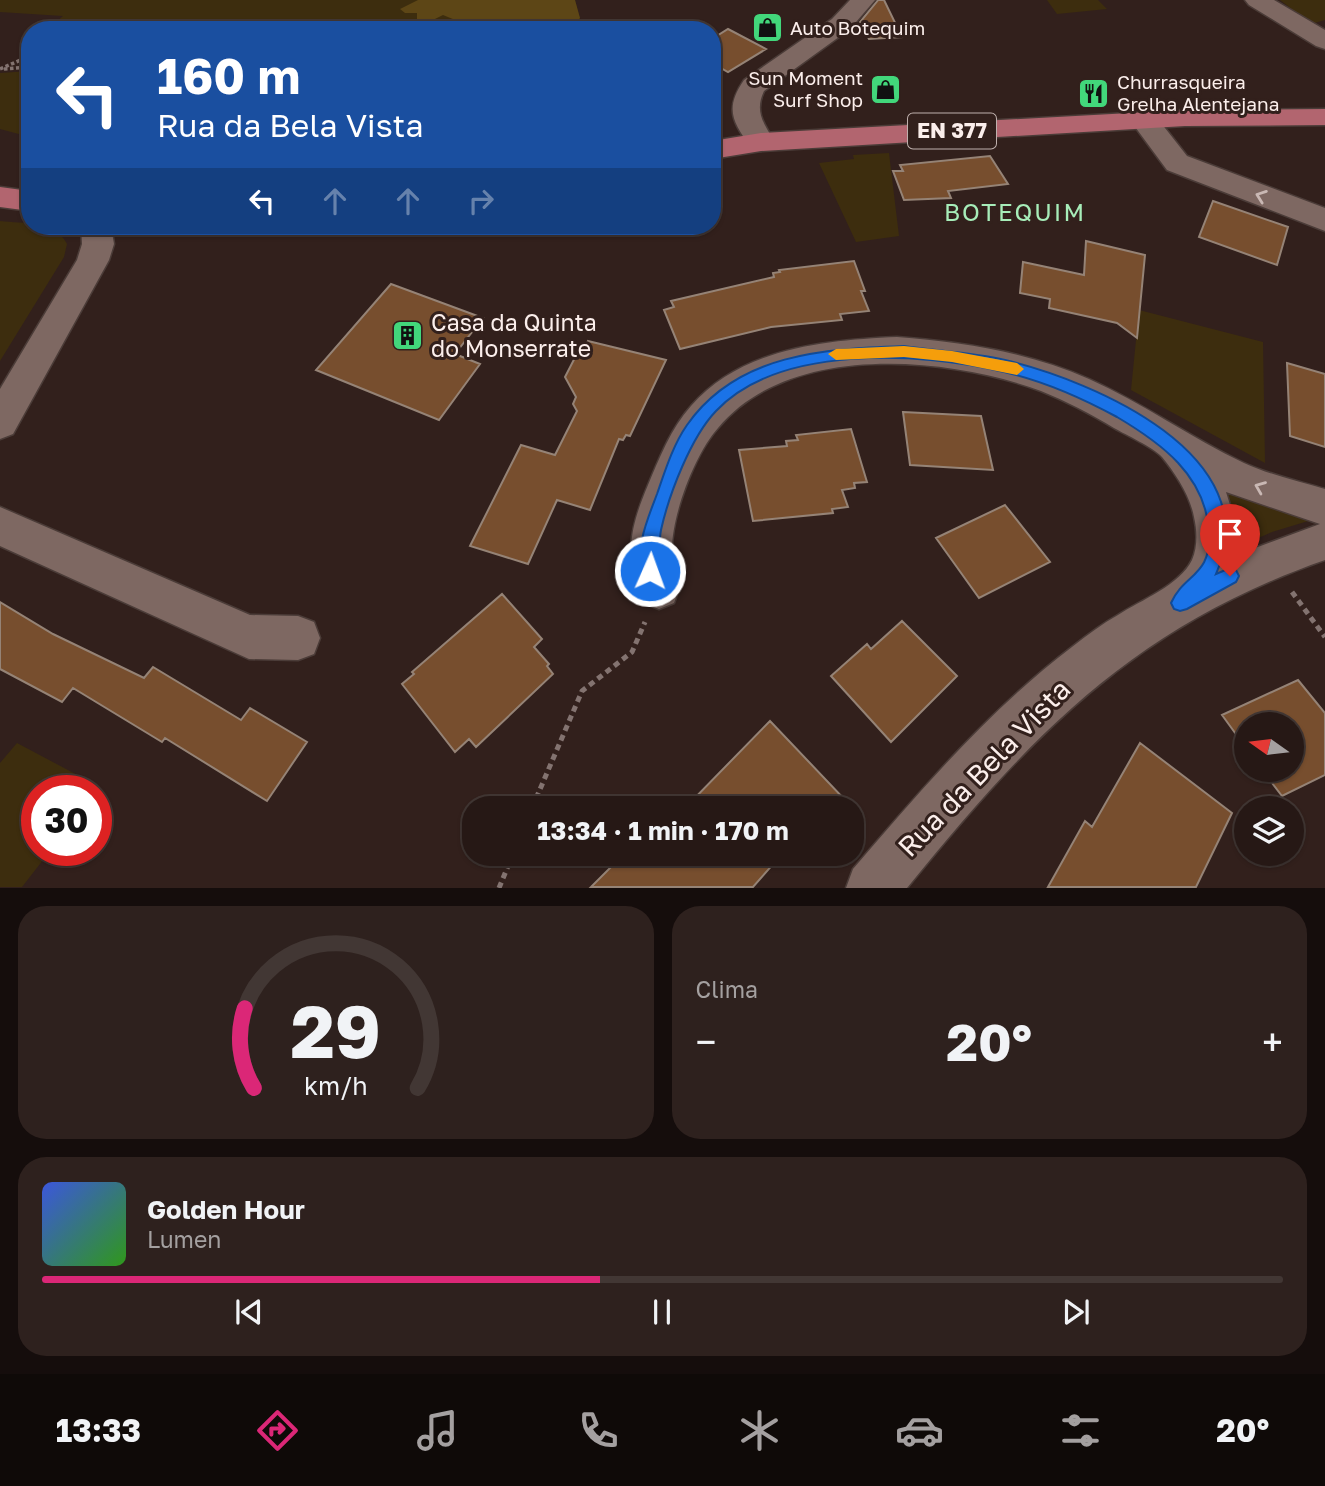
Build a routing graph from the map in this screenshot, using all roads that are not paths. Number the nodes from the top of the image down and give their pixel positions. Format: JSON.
{"nodes":[{"id":1,"x":863,"y":0,"type":"edge"},
{"id":2,"x":1257,"y":0,"type":"edge"},
{"id":3,"x":1325,"y":41,"type":"edge"},
{"id":4,"x":1325,"y":117,"type":"edge"},
{"id":5,"x":1144,"y":120,"type":"junction"},
{"id":6,"x":761,"y":142,"type":"junction"},
{"id":7,"x":721,"y":149,"type":"edge"},
{"id":8,"x":0,"y":198,"type":"edge"},
{"id":9,"x":21,"y":200,"type":"edge"},
{"id":10,"x":1325,"y":220,"type":"edge"},
{"id":11,"x":97,"y":235,"type":"edge"},
{"id":12,"x":0,"y":423,"type":"edge"},
{"id":13,"x":1151,"y":429,"type":"junction"},
{"id":14,"x":1325,"y":506,"type":"edge"},
{"id":15,"x":0,"y":526,"type":"edge"},
{"id":16,"x":1325,"y":541,"type":"edge"},
{"id":17,"x":659,"y":588,"type":"road end"},
{"id":18,"x":1180,"y":603,"type":"junction"},
{"id":19,"x":298,"y":638,"type":"dead end"},
{"id":20,"x":872,"y":887,"type":"edge"}],
"edges":[{"from":1,"to":6,"type":"street"},
{"from":2,"to":3,"type":"street"},
{"from":4,"to":5,"type":"main road","number":"EN 377"},
{"from":5,"to":6,"type":"main road","number":"EN 377"},
{"from":10,"to":5,"type":"street","one_way":true},
{"from":6,"to":7,"type":"main road","number":"EN 377"},
{"from":8,"to":9,"type":"main road"},
{"from":11,"to":12,"type":"street"},
{"from":14,"to":13,"type":"street","one_way":true},
{"from":13,"to":17,"type":"street"},
{"from":13,"to":18,"type":"street"},
{"from":15,"to":19,"type":"street"},
{"from":16,"to":18,"type":"street","name":"Rua da Bela Vista"},
{"from":18,"to":20,"type":"street","name":"Rua da Bela Vista"}]}
